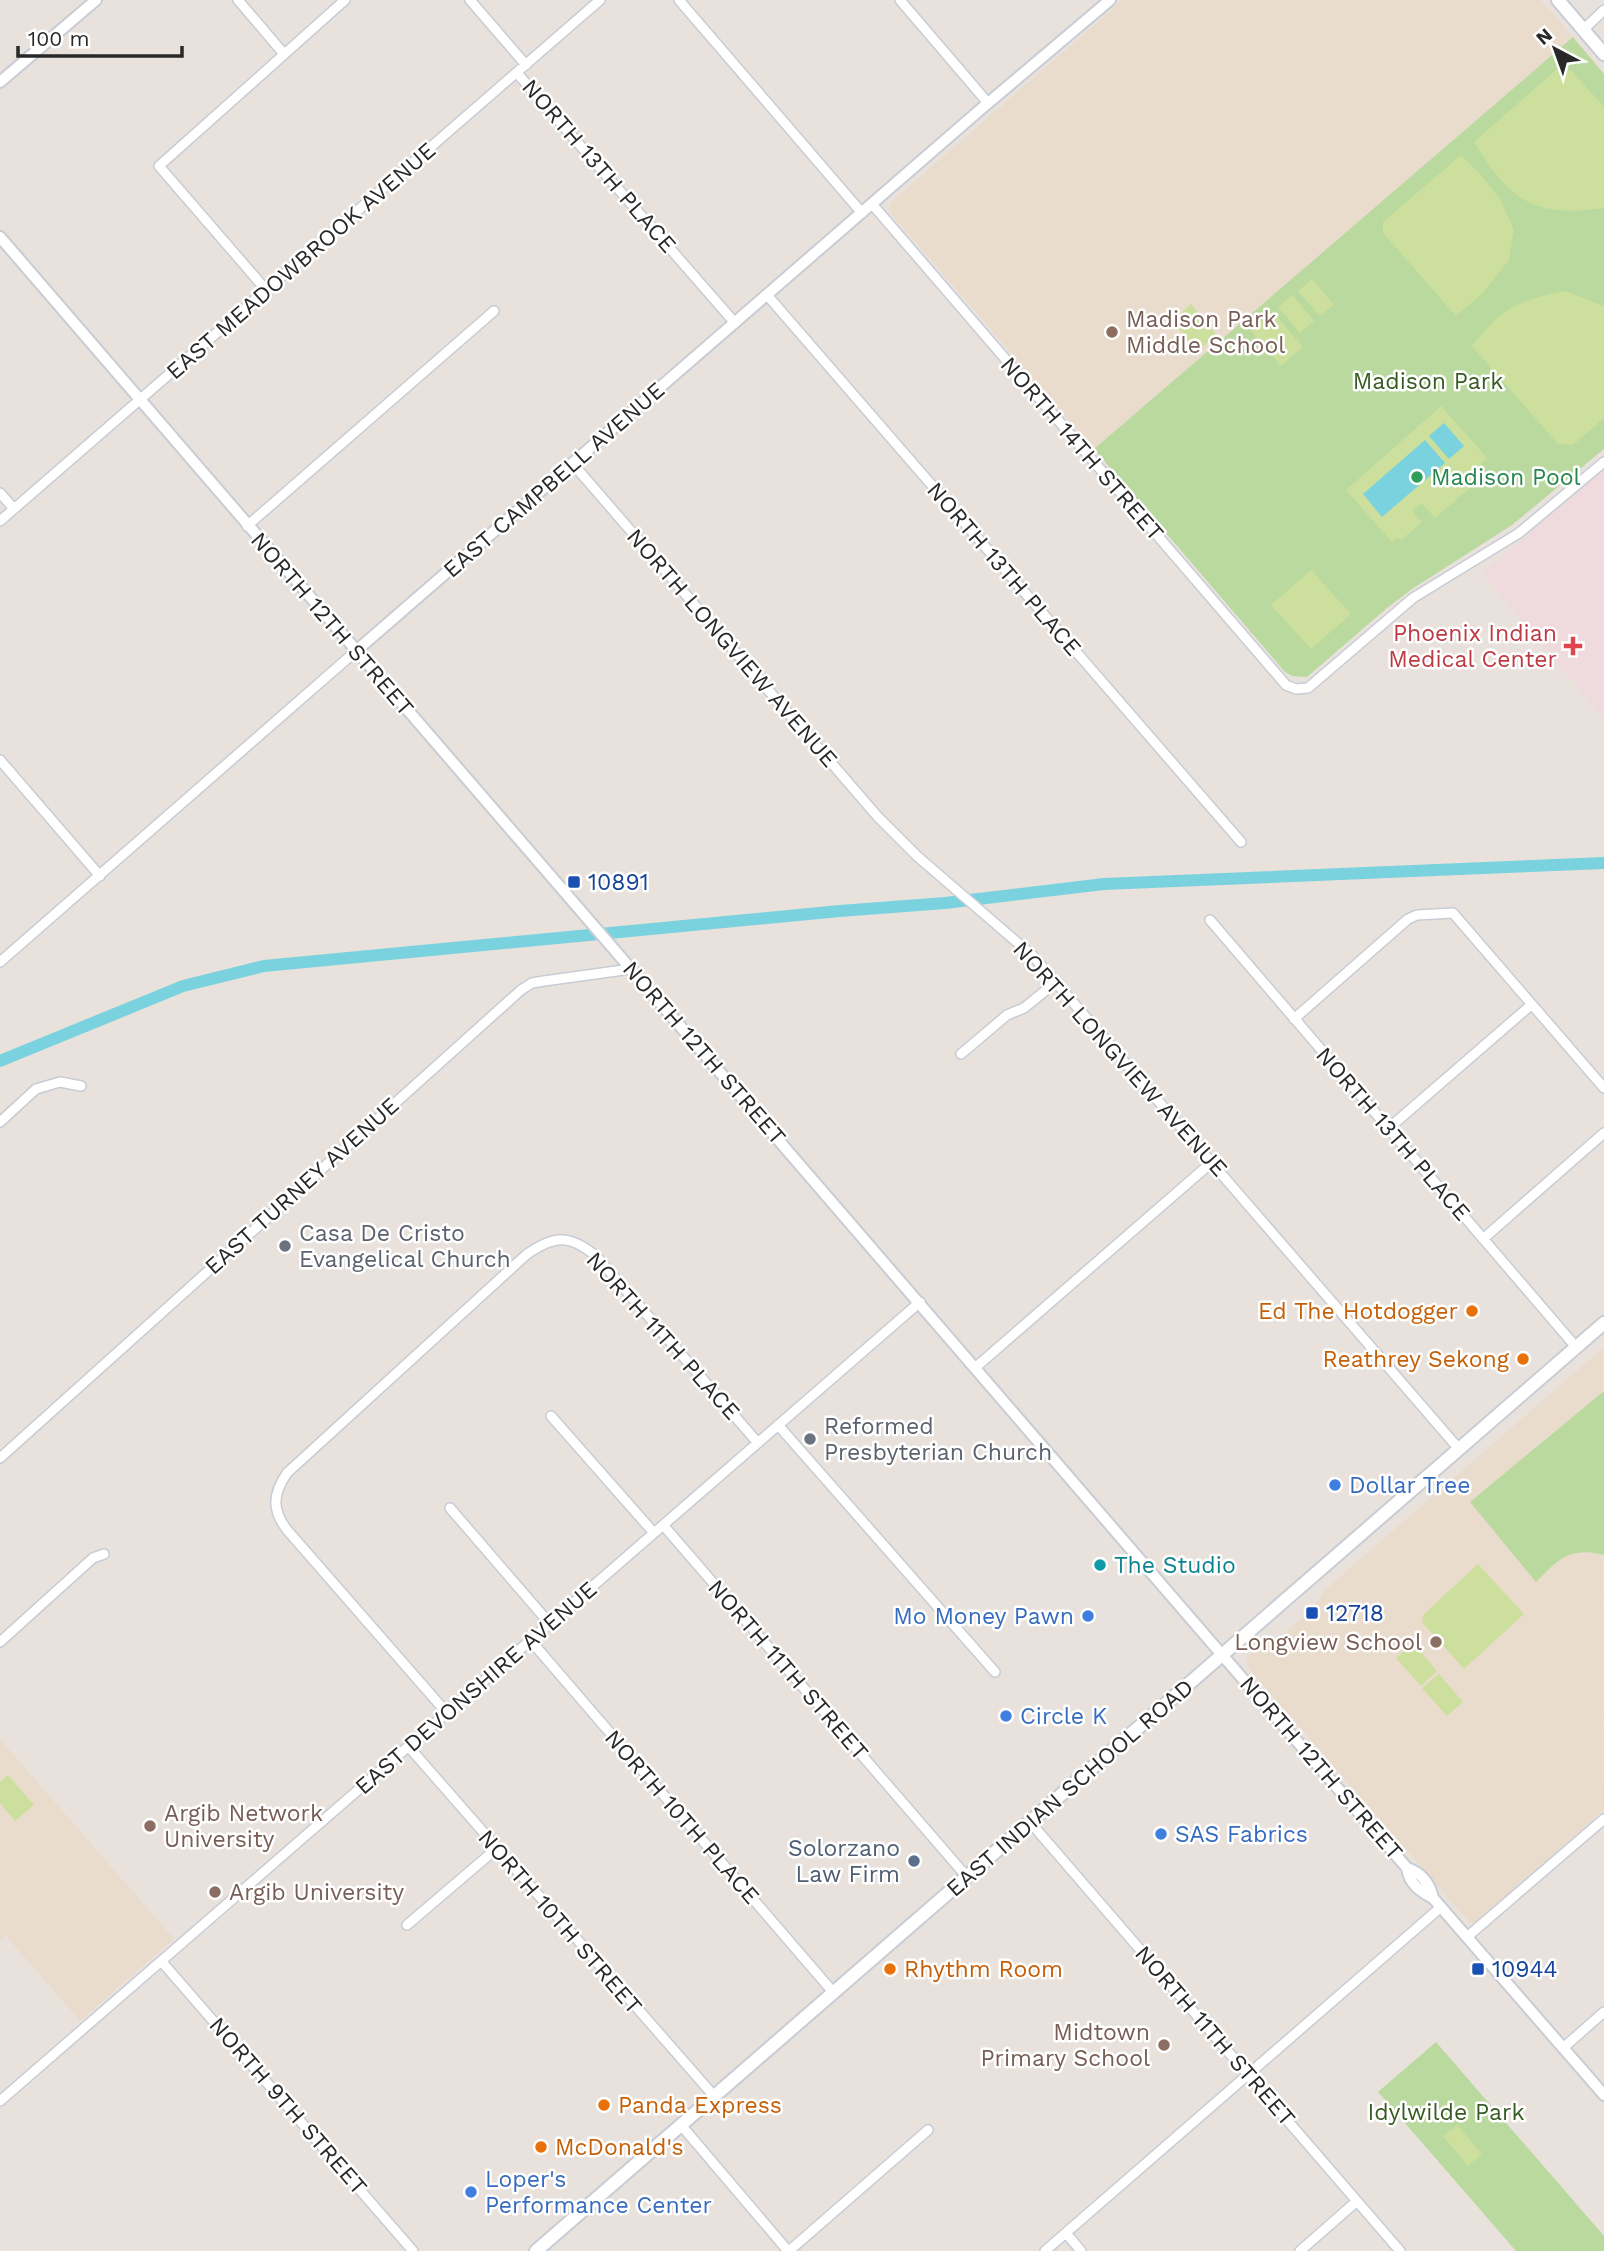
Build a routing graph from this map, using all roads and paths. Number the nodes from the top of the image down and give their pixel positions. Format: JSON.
{"nodes":[{"id":1,"x":96,"y":0,"type":"edge"},
{"id":2,"x":238,"y":0,"type":"edge"},
{"id":3,"x":345,"y":0,"type":"edge"},
{"id":4,"x":470,"y":0,"type":"edge"},
{"id":5,"x":600,"y":0,"type":"edge"},
{"id":6,"x":679,"y":0,"type":"edge"},
{"id":7,"x":900,"y":0,"type":"edge"},
{"id":8,"x":1110,"y":0,"type":"edge"},
{"id":9,"x":1558,"y":0,"type":"edge"},
{"id":10,"x":1604,"y":10,"type":"edge"},
{"id":11,"x":1583,"y":30,"type":"junction"},
{"id":12,"x":284,"y":54,"type":"junction"},
{"id":13,"x":1604,"y":54,"type":"edge"},
{"id":14,"x":526,"y":65,"type":"junction"},
{"id":15,"x":517,"y":73,"type":"junction"},
{"id":16,"x":0,"y":82,"type":"edge"},
{"id":17,"x":988,"y":103,"type":"junction"},
{"id":18,"x":872,"y":204,"type":"junction"},
{"id":19,"x":862,"y":213,"type":"junction"},
{"id":20,"x":0,"y":237,"type":"edge"},
{"id":21,"x":267,"y":291,"type":"junction"},
{"id":22,"x":767,"y":295,"type":"junction"},
{"id":23,"x":494,"y":311,"type":"dead end"},
{"id":24,"x":735,"y":323,"type":"junction"},
{"id":25,"x":141,"y":400,"type":"junction"},
{"id":26,"x":1604,"y":462,"type":"edge"},
{"id":27,"x":573,"y":464,"type":"junction"},
{"id":28,"x":0,"y":493,"type":"edge"},
{"id":29,"x":14,"y":509,"type":"junction"},
{"id":30,"x":0,"y":521,"type":"edge"},
{"id":31,"x":247,"y":526,"type":"junction"},
{"id":32,"x":356,"y":651,"type":"junction"},
{"id":33,"x":0,"y":760,"type":"edge"},
{"id":34,"x":1241,"y":842,"type":"dead end"},
{"id":35,"x":100,"y":876,"type":"junction"},
{"id":36,"x":1210,"y":920,"type":"dead end"},
{"id":37,"x":0,"y":962,"type":"edge"},
{"id":38,"x":631,"y":969,"type":"junction"},
{"id":39,"x":1056,"y":982,"type":"junction"},
{"id":40,"x":1531,"y":1005,"type":"junction"},
{"id":41,"x":1294,"y":1019,"type":"junction"},
{"id":42,"x":961,"y":1054,"type":"dead end"},
{"id":43,"x":81,"y":1086,"type":"dead end"},
{"id":44,"x":1604,"y":1088,"type":"edge"},
{"id":45,"x":0,"y":1122,"type":"edge"},
{"id":46,"x":1389,"y":1128,"type":"junction"},
{"id":47,"x":1604,"y":1133,"type":"edge"},
{"id":48,"x":1212,"y":1162,"type":"junction"},
{"id":49,"x":1483,"y":1239,"type":"junction"},
{"id":50,"x":919,"y":1302,"type":"junction"},
{"id":51,"x":1604,"y":1323,"type":"edge"},
{"id":52,"x":1576,"y":1347,"type":"junction"},
{"id":53,"x":976,"y":1367,"type":"junction"},
{"id":54,"x":551,"y":1416,"type":"dead end"},
{"id":55,"x":778,"y":1425,"type":"junction"},
{"id":56,"x":758,"y":1443,"type":"junction"},
{"id":57,"x":1459,"y":1449,"type":"junction"},
{"id":58,"x":0,"y":1458,"type":"edge"},
{"id":59,"x":450,"y":1508,"type":"dead end"},
{"id":60,"x":664,"y":1526,"type":"junction"},
{"id":61,"x":654,"y":1533,"type":"junction"},
{"id":62,"x":104,"y":1553,"type":"dead end"},
{"id":63,"x":550,"y":1624,"type":"junction"},
{"id":64,"x":531,"y":1641,"type":"junction"},
{"id":65,"x":0,"y":1642,"type":"edge"},
{"id":66,"x":1223,"y":1656,"type":"junction"},
{"id":67,"x":995,"y":1672,"type":"dead end"},
{"id":68,"x":446,"y":1712,"type":"junction"},
{"id":69,"x":408,"y":1746,"type":"junction"},
{"id":70,"x":1604,"y":1819,"type":"edge"},
{"id":71,"x":1030,"y":1822,"type":"junction"},
{"id":72,"x":496,"y":1849,"type":"junction"},
{"id":73,"x":967,"y":1877,"type":"junction"},
{"id":74,"x":1441,"y":1907,"type":"junction"},
{"id":75,"x":407,"y":1925,"type":"dead end"},
{"id":76,"x":1467,"y":1937,"type":"junction"},
{"id":77,"x":162,"y":1962,"type":"junction"},
{"id":78,"x":832,"y":1992,"type":"junction"},
{"id":79,"x":1604,"y":2012,"type":"edge"},
{"id":80,"x":1563,"y":2048,"type":"junction"},
{"id":81,"x":1248,"y":2073,"type":"junction"},
{"id":82,"x":1604,"y":2095,"type":"edge"},
{"id":83,"x":714,"y":2096,"type":"junction"},
{"id":84,"x":0,"y":2101,"type":"edge"},
{"id":85,"x":681,"y":2125,"type":"junction"},
{"id":86,"x":929,"y":2130,"type":"dead end"},
{"id":87,"x":1357,"y":2201,"type":"junction"},
{"id":88,"x":1066,"y":2233,"type":"junction"},
{"id":89,"x":413,"y":2251,"type":"edge"},
{"id":90,"x":536,"y":2251,"type":"edge"},
{"id":91,"x":789,"y":2251,"type":"edge"},
{"id":92,"x":1045,"y":2251,"type":"edge"},
{"id":93,"x":1081,"y":2251,"type":"edge"},
{"id":94,"x":1300,"y":2251,"type":"edge"},
{"id":95,"x":1400,"y":2251,"type":"edge"}],
"edges":[{"from":1,"to":16,"type":"street"},
{"from":2,"to":12,"type":"street"},
{"from":3,"to":12,"type":"street"},
{"from":4,"to":14,"type":"street","name":"NORTH 13TH PLACE"},
{"from":5,"to":14,"type":"street","name":"EAST MEADOWBROOK AVENUE"},
{"from":6,"to":19,"type":"street"},
{"from":7,"to":17,"type":"street"},
{"from":8,"to":17,"type":"street","name":"EAST CAMPBELL AVENUE"},
{"from":9,"to":11,"type":"main road"},
{"from":10,"to":11,"type":"street"},
{"from":11,"to":13,"type":"main road"},
{"from":12,"to":21,"type":"street"},
{"from":14,"to":15,"type":"street","name":"EAST MEADOWBROOK AVENUE"},
{"from":15,"to":21,"type":"street","name":"EAST MEADOWBROOK AVENUE"},
{"from":15,"to":24,"type":"street","name":"NORTH 13TH PLACE"},
{"from":17,"to":18,"type":"street","name":"EAST CAMPBELL AVENUE"},
{"from":18,"to":19,"type":"street","name":"EAST CAMPBELL AVENUE"},
{"from":18,"to":26,"type":"street","name":"NORTH 14TH STREET"},
{"from":19,"to":22,"type":"street","name":"EAST CAMPBELL AVENUE"},
{"from":20,"to":25,"type":"street","name":"NORTH 12TH STREET"},
{"from":21,"to":25,"type":"street","name":"EAST MEADOWBROOK AVENUE"},
{"from":22,"to":24,"type":"street","name":"EAST CAMPBELL AVENUE"},
{"from":22,"to":34,"type":"street","name":"NORTH 13TH PLACE"},
{"from":23,"to":31,"type":"street"},
{"from":24,"to":27,"type":"street","name":"EAST CAMPBELL AVENUE"},
{"from":25,"to":29,"type":"street","name":"EAST MEADOWBROOK AVENUE"},
{"from":25,"to":31,"type":"street","name":"NORTH 12TH STREET"},
{"from":27,"to":32,"type":"street","name":"EAST CAMPBELL AVENUE"},
{"from":27,"to":39,"type":"street","name":"NORTH LONGVIEW AVENUE"},
{"from":28,"to":29,"type":"street"},
{"from":29,"to":30,"type":"street","name":"EAST MEADOWBROOK AVENUE"},
{"from":31,"to":32,"type":"street","name":"NORTH 12TH STREET"},
{"from":32,"to":35,"type":"street","name":"EAST CAMPBELL AVENUE"},
{"from":32,"to":38,"type":"street","name":"NORTH 12TH STREET"},
{"from":33,"to":35,"type":"street"},
{"from":35,"to":37,"type":"street","name":"EAST CAMPBELL AVENUE"},
{"from":36,"to":41,"type":"street","name":"NORTH 13TH PLACE"},
{"from":38,"to":50,"type":"street","name":"NORTH 12TH STREET"},
{"from":38,"to":58,"type":"street","name":"EAST TURNEY AVENUE"},
{"from":39,"to":42,"type":"street"},
{"from":39,"to":48,"type":"street","name":"NORTH LONGVIEW AVENUE"},
{"from":40,"to":41,"type":"street"},
{"from":40,"to":44,"type":"street"},
{"from":40,"to":46,"type":"street"},
{"from":41,"to":46,"type":"street","name":"NORTH 13TH PLACE"},
{"from":43,"to":45,"type":"street"},
{"from":46,"to":49,"type":"street","name":"NORTH 13TH PLACE"},
{"from":47,"to":49,"type":"street"},
{"from":48,"to":53,"type":"street"},
{"from":48,"to":57,"type":"street","name":"NORTH LONGVIEW AVENUE"},
{"from":49,"to":52,"type":"street","name":"NORTH 13TH PLACE"},
{"from":50,"to":53,"type":"street","name":"NORTH 12TH STREET"},
{"from":50,"to":55,"type":"street","name":"EAST DEVONSHIRE AVENUE"},
{"from":51,"to":52,"type":"main road","name":"EAST INDIAN SCHOOL ROAD"},
{"from":52,"to":57,"type":"main road","name":"EAST INDIAN SCHOOL ROAD"},
{"from":53,"to":66,"type":"street","name":"NORTH 12TH STREET"},
{"from":54,"to":61,"type":"street"},
{"from":55,"to":56,"type":"street","name":"EAST DEVONSHIRE AVENUE"},
{"from":55,"to":67,"type":"street"},
{"from":56,"to":60,"type":"street","name":"EAST DEVONSHIRE AVENUE"},
{"from":56,"to":68,"type":"street","name":"NORTH 11TH PLACE"},
{"from":57,"to":66,"type":"main road","name":"EAST INDIAN SCHOOL ROAD"},
{"from":59,"to":63,"type":"street"},
{"from":60,"to":61,"type":"street","name":"EAST DEVONSHIRE AVENUE"},
{"from":60,"to":73,"type":"street","name":"NORTH 11TH STREET"},
{"from":61,"to":63,"type":"street","name":"EAST DEVONSHIRE AVENUE"},
{"from":62,"to":65,"type":"street"},
{"from":63,"to":64,"type":"street","name":"EAST DEVONSHIRE AVENUE"},
{"from":64,"to":68,"type":"street","name":"EAST DEVONSHIRE AVENUE"},
{"from":64,"to":78,"type":"street","name":"NORTH 10TH PLACE"},
{"from":66,"to":71,"type":"main road","name":"EAST INDIAN SCHOOL ROAD"},
{"from":66,"to":74,"type":"street","name":"NORTH 12TH STREET"},
{"from":68,"to":69,"type":"street","name":"EAST DEVONSHIRE AVENUE"},
{"from":69,"to":72,"type":"street","name":"NORTH 10TH STREET"},
{"from":69,"to":77,"type":"street","name":"EAST DEVONSHIRE AVENUE"},
{"from":70,"to":76,"type":"street"},
{"from":71,"to":73,"type":"main road","name":"EAST INDIAN SCHOOL ROAD"},
{"from":71,"to":81,"type":"street","name":"NORTH 11TH STREET"},
{"from":72,"to":75,"type":"street"},
{"from":72,"to":83,"type":"street","name":"NORTH 10TH STREET"},
{"from":73,"to":78,"type":"main road","name":"EAST INDIAN SCHOOL ROAD"},
{"from":74,"to":76,"type":"street","name":"NORTH 12TH STREET"},
{"from":74,"to":81,"type":"street"},
{"from":76,"to":80,"type":"street","name":"NORTH 12TH STREET"},
{"from":77,"to":84,"type":"street","name":"EAST DEVONSHIRE AVENUE"},
{"from":77,"to":89,"type":"street","name":"NORTH 9TH STREET"},
{"from":78,"to":83,"type":"main road","name":"EAST INDIAN SCHOOL ROAD"},
{"from":79,"to":80,"type":"street"},
{"from":80,"to":82,"type":"street","name":"NORTH 12TH STREET"},
{"from":81,"to":87,"type":"street","name":"NORTH 11TH STREET"},
{"from":81,"to":88,"type":"street"},
{"from":83,"to":85,"type":"main road","name":"EAST INDIAN SCHOOL ROAD"},
{"from":85,"to":90,"type":"main road","name":"EAST INDIAN SCHOOL ROAD"},
{"from":85,"to":91,"type":"street"},
{"from":86,"to":91,"type":"street"},
{"from":87,"to":94,"type":"street"},
{"from":87,"to":95,"type":"street","name":"NORTH 11TH STREET"},
{"from":88,"to":92,"type":"street"},
{"from":88,"to":93,"type":"street"}]}
